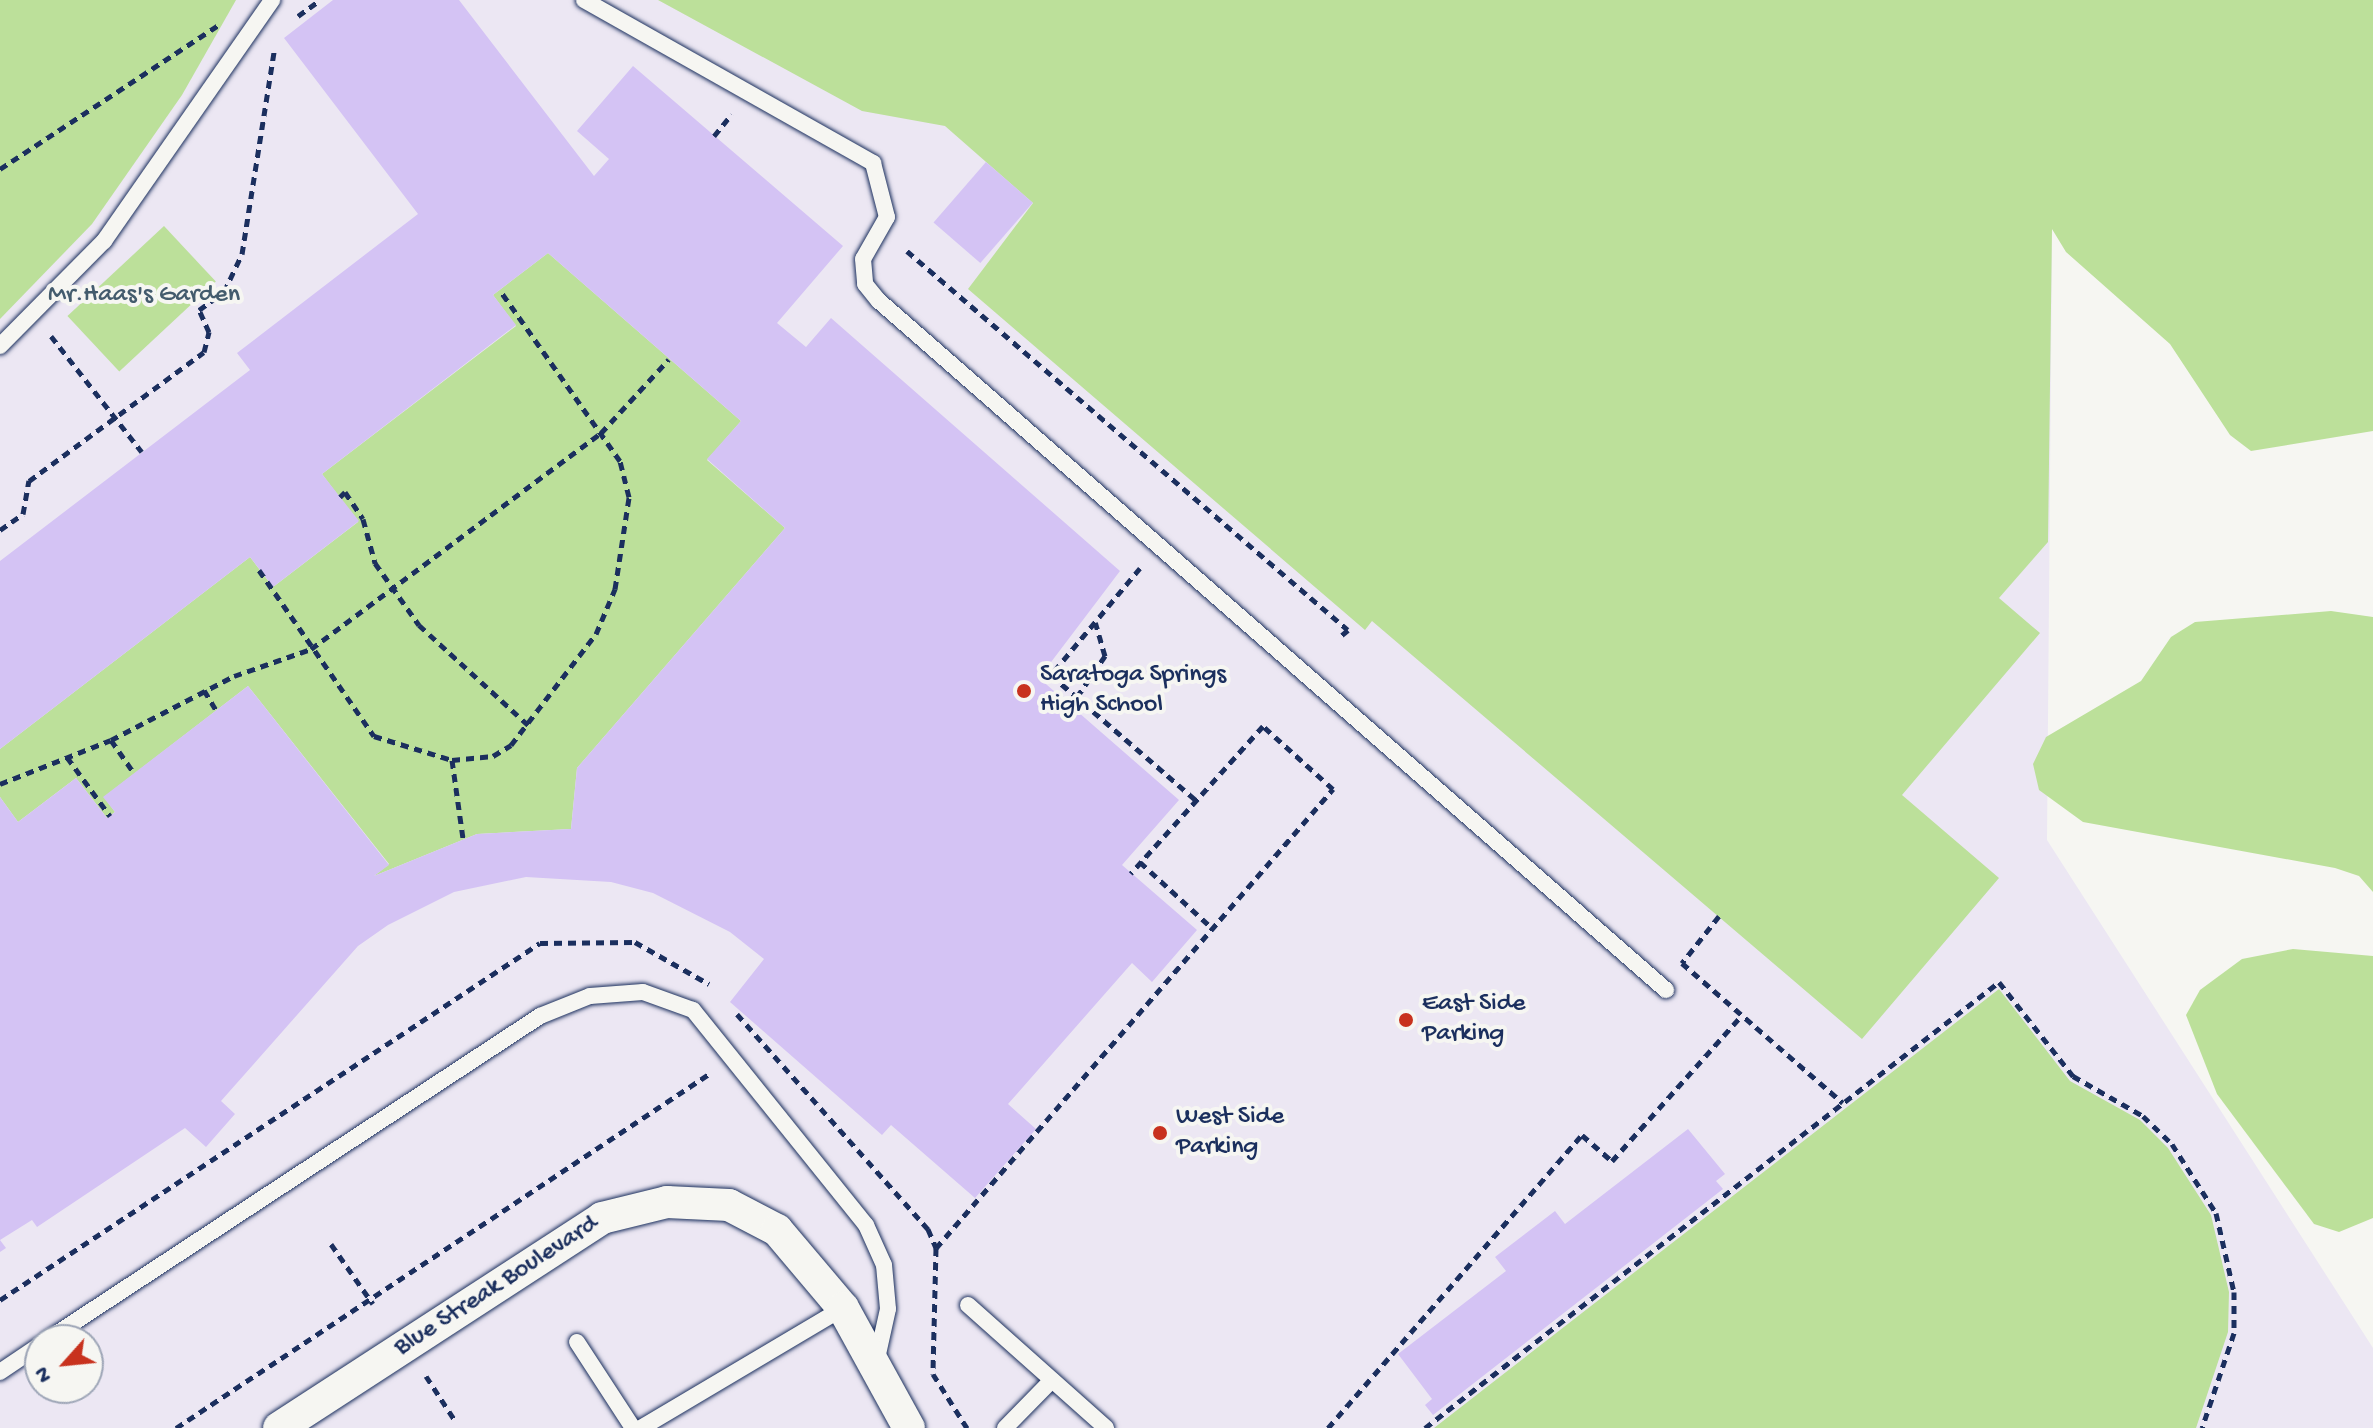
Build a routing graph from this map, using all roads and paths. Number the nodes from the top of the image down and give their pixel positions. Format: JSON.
{"nodes":[{"id":1,"x":272,"y":0,"type":"edge"},
{"id":2,"x":320,"y":0,"type":"edge"},
{"id":3,"x":584,"y":0,"type":"edge"},
{"id":4,"x":221,"y":23,"type":"dead end"},
{"id":5,"x":287,"y":24,"type":"dead end"},
{"id":6,"x":274,"y":47,"type":"dead end"},
{"id":7,"x":742,"y":102,"type":"dead end"},
{"id":8,"x":714,"y":136,"type":"dead end"},
{"id":9,"x":0,"y":169,"type":"edge"},
{"id":10,"x":907,"y":251,"type":"dead end"},
{"id":11,"x":500,"y":290,"type":"dead end"},
{"id":12,"x":44,"y":327,"type":"dead end"},
{"id":13,"x":0,"y":346,"type":"edge"},
{"id":14,"x":669,"y":359,"type":"dead end"},
{"id":15,"x":115,"y":418,"type":"junction"},
{"id":16,"x":601,"y":433,"type":"junction"},
{"id":17,"x":142,"y":452,"type":"dead end"},
{"id":18,"x":340,"y":497,"type":"dead end"},
{"id":19,"x":0,"y":530,"type":"edge"},
{"id":20,"x":259,"y":570,"type":"dead end"},
{"id":21,"x":1138,"y":570,"type":"dead end"},
{"id":22,"x":391,"y":590,"type":"junction"},
{"id":23,"x":1095,"y":622,"type":"junction"},
{"id":24,"x":1342,"y":635,"type":"dead end"},
{"id":25,"x":311,"y":649,"type":"junction"},
{"id":26,"x":204,"y":690,"type":"junction"},
{"id":27,"x":1077,"y":697,"type":"junction"},
{"id":28,"x":216,"y":710,"type":"dead end"},
{"id":29,"x":528,"y":725,"type":"junction"},
{"id":30,"x":111,"y":740,"type":"junction"},
{"id":31,"x":67,"y":757,"type":"junction"},
{"id":32,"x":452,"y":760,"type":"junction"},
{"id":33,"x":134,"y":773,"type":"dead end"},
{"id":34,"x":0,"y":784,"type":"edge"},
{"id":35,"x":1196,"y":800,"type":"junction"},
{"id":36,"x":110,"y":816,"type":"dead end"},
{"id":37,"x":463,"y":838,"type":"dead end"},
{"id":38,"x":1140,"y":862,"type":"junction"},
{"id":39,"x":1131,"y":873,"type":"dead end"},
{"id":40,"x":1719,"y":916,"type":"dead end"},
{"id":41,"x":1213,"y":929,"type":"junction"},
{"id":42,"x":1666,"y":990,"type":"dead end"},
{"id":43,"x":718,"y":992,"type":"dead end"},
{"id":44,"x":727,"y":1003,"type":"dead end"},
{"id":45,"x":1742,"y":1015,"type":"junction"},
{"id":46,"x":713,"y":1071,"type":"dead end"},
{"id":47,"x":1843,"y":1103,"type":"junction"},
{"id":48,"x":331,"y":1244,"type":"dead end"},
{"id":49,"x":936,"y":1248,"type":"junction"},
{"id":50,"x":0,"y":1300,"type":"edge"},
{"id":51,"x":372,"y":1302,"type":"junction"},
{"id":52,"x":968,"y":1305,"type":"dead end"},
{"id":53,"x":843,"y":1308,"type":"junction"},
{"id":54,"x":71,"y":1324,"type":"edge"},
{"id":55,"x":577,"y":1342,"type":"dead end"},
{"id":56,"x":24,"y":1356,"type":"edge"},
{"id":57,"x":875,"y":1369,"type":"junction"},
{"id":58,"x":0,"y":1372,"type":"edge"},
{"id":59,"x":425,"y":1375,"type":"dead end"},
{"id":60,"x":1052,"y":1380,"type":"junction"},
{"id":61,"x":456,"y":1422,"type":"dead end"},
{"id":62,"x":176,"y":1428,"type":"edge"},
{"id":63,"x":279,"y":1428,"type":"edge"},
{"id":64,"x":633,"y":1428,"type":"edge"},
{"id":65,"x":641,"y":1428,"type":"edge"},
{"id":66,"x":909,"y":1428,"type":"edge"},
{"id":67,"x":967,"y":1428,"type":"edge"},
{"id":68,"x":1005,"y":1428,"type":"edge"},
{"id":69,"x":1106,"y":1428,"type":"edge"},
{"id":70,"x":1328,"y":1428,"type":"edge"},
{"id":71,"x":1425,"y":1428,"type":"edge"},
{"id":72,"x":2202,"y":1428,"type":"edge"}],
"edges":[{"from":1,"to":13,"type":"lane"},
{"from":2,"to":5,"type":"path"},
{"from":3,"to":42,"type":"lane"},
{"from":4,"to":9,"type":"path"},
{"from":6,"to":15,"type":"path"},
{"from":7,"to":8,"type":"path"},
{"from":10,"to":24,"type":"path"},
{"from":11,"to":16,"type":"path"},
{"from":12,"to":15,"type":"path"},
{"from":14,"to":16,"type":"path"},
{"from":15,"to":17,"type":"path"},
{"from":15,"to":19,"type":"path"},
{"from":16,"to":22,"type":"path"},
{"from":16,"to":29,"type":"path"},
{"from":18,"to":22,"type":"path"},
{"from":20,"to":25,"type":"path"},
{"from":21,"to":23,"type":"path"},
{"from":22,"to":25,"type":"path"},
{"from":22,"to":29,"type":"path"},
{"from":23,"to":27,"type":"path"},
{"from":23,"to":27,"type":"path"},
{"from":25,"to":26,"type":"path"},
{"from":25,"to":32,"type":"path"},
{"from":26,"to":28,"type":"path"},
{"from":26,"to":30,"type":"path"},
{"from":27,"to":35,"type":"path"},
{"from":29,"to":32,"type":"path"},
{"from":30,"to":31,"type":"path"},
{"from":30,"to":33,"type":"path"},
{"from":31,"to":34,"type":"path"},
{"from":31,"to":36,"type":"path"},
{"from":32,"to":37,"type":"path"},
{"from":35,"to":38,"type":"path"},
{"from":35,"to":41,"type":"path"},
{"from":38,"to":39,"type":"path"},
{"from":38,"to":41,"type":"path"},
{"from":40,"to":45,"type":"path"},
{"from":41,"to":49,"type":"path"},
{"from":43,"to":50,"type":"path"},
{"from":44,"to":49,"type":"path"},
{"from":45,"to":47,"type":"path"},
{"from":45,"to":70,"type":"path"},
{"from":46,"to":51,"type":"path"},
{"from":47,"to":71,"type":"path"},
{"from":47,"to":72,"type":"path"},
{"from":48,"to":51,"type":"path"},
{"from":49,"to":67,"type":"path"},
{"from":51,"to":62,"type":"path"},
{"from":52,"to":60,"type":"lane"},
{"from":53,"to":57,"type":"street","name":"Blue Streak Boulevard"},
{"from":53,"to":63,"type":"street","name":"Blue Streak Boulevard"},
{"from":53,"to":65,"type":"lane"},
{"from":54,"to":57,"type":"lane"},
{"from":55,"to":64,"type":"lane"},
{"from":56,"to":58,"type":"lane"},
{"from":57,"to":66,"type":"street","name":"Blue Streak Boulevard"},
{"from":59,"to":61,"type":"path"},
{"from":60,"to":68,"type":"lane"},
{"from":60,"to":69,"type":"lane"}]}
